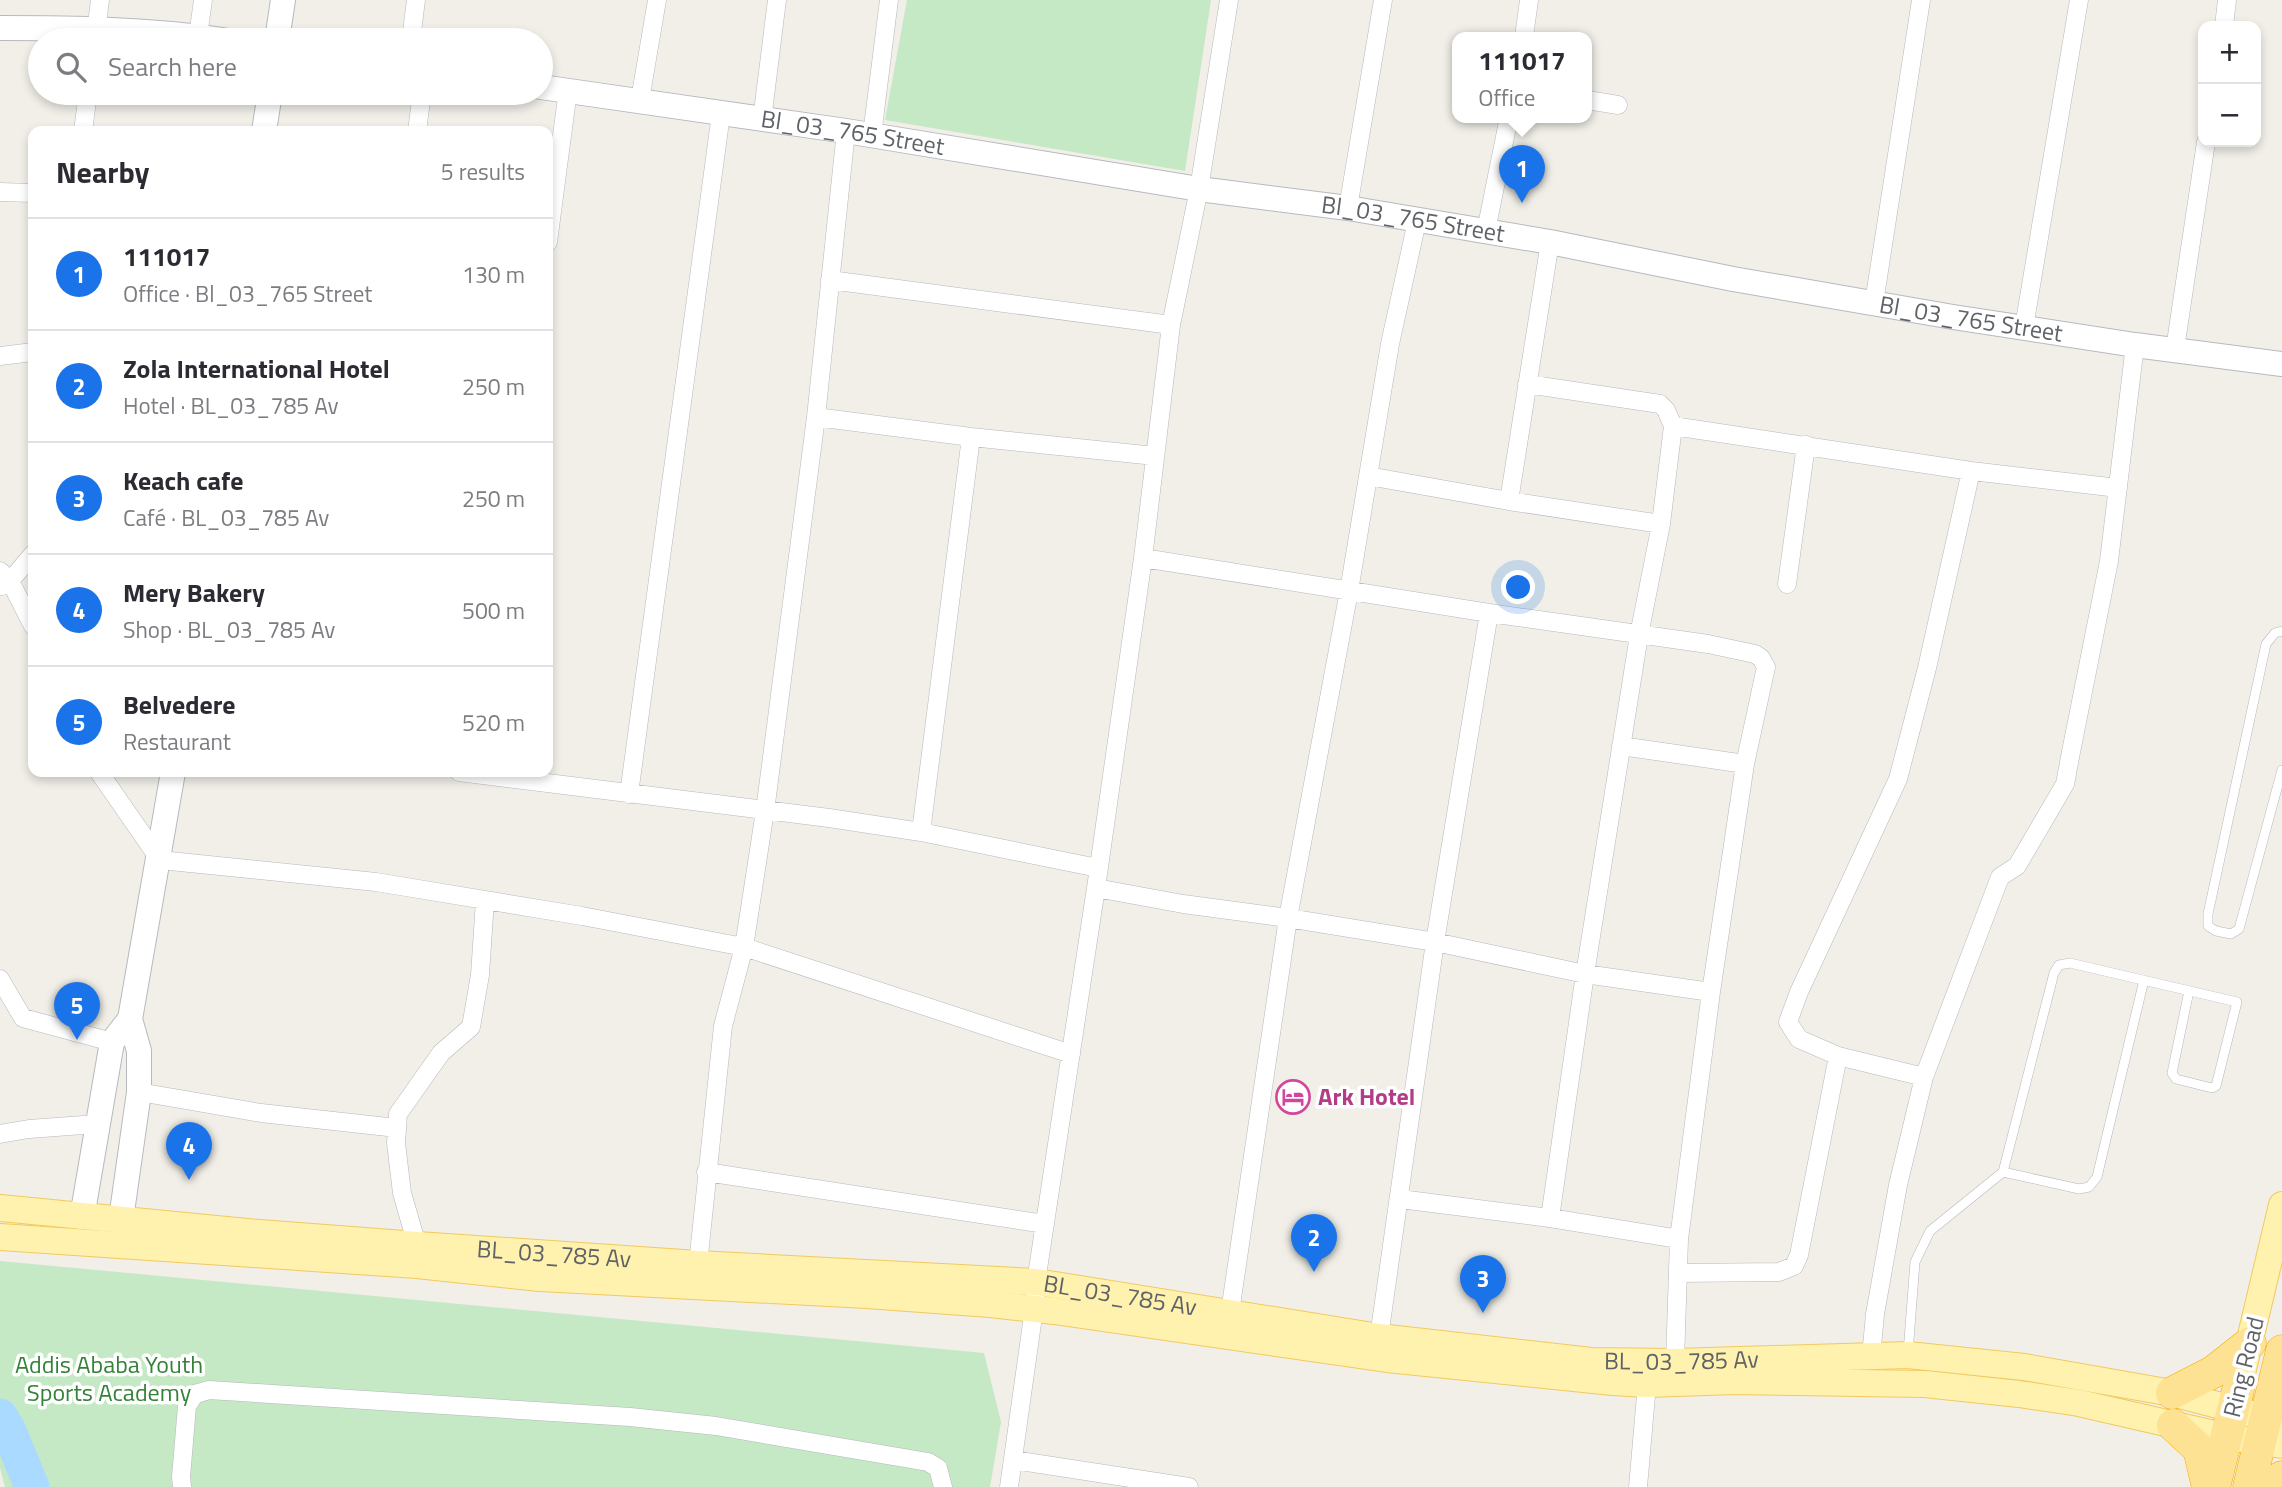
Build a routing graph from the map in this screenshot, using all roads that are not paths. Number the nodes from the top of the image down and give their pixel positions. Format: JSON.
{"nodes":[{"id":1,"x":100,"y":0,"type":"edge"},
{"id":2,"x":203,"y":0,"type":"edge"},
{"id":3,"x":283,"y":0,"type":"edge"},
{"id":4,"x":416,"y":0,"type":"edge"},
{"id":5,"x":657,"y":0,"type":"edge"},
{"id":6,"x":777,"y":0,"type":"edge"},
{"id":7,"x":888,"y":0,"type":"edge"},
{"id":8,"x":1230,"y":0,"type":"edge"},
{"id":9,"x":1383,"y":0,"type":"edge"},
{"id":10,"x":1529,"y":0,"type":"edge"},
{"id":11,"x":1921,"y":0,"type":"edge"},
{"id":12,"x":2079,"y":0,"type":"edge"},
{"id":13,"x":2228,"y":0,"type":"edge"},
{"id":14,"x":2225,"y":21,"type":"edge"},
{"id":15,"x":0,"y":28,"type":"edge"},
{"id":16,"x":97,"y":28,"type":"edge"},
{"id":17,"x":199,"y":28,"type":"edge"},
{"id":18,"x":279,"y":28,"type":"edge"},
{"id":19,"x":412,"y":28,"type":"edge"},
{"id":20,"x":28,"y":30,"type":"edge"},
{"id":21,"x":1525,"y":32,"type":"edge"},
{"id":22,"x":553,"y":88,"type":"edge"},
{"id":23,"x":568,"y":90,"type":"junction"},
{"id":24,"x":640,"y":100,"type":"junction"},
{"id":25,"x":1592,"y":101,"type":"edge"},
{"id":26,"x":86,"y":105,"type":"edge"},
{"id":27,"x":268,"y":105,"type":"edge"},
{"id":28,"x":420,"y":105,"type":"edge"},
{"id":29,"x":1618,"y":105,"type":"dead end"},
{"id":30,"x":720,"y":114,"type":"junction"},
{"id":31,"x":762,"y":120,"type":"junction"},
{"id":32,"x":1508,"y":123,"type":"edge"},
{"id":33,"x":84,"y":126,"type":"edge"},
{"id":34,"x":265,"y":126,"type":"edge"},
{"id":35,"x":417,"y":126,"type":"edge"},
{"id":36,"x":846,"y":131,"type":"junction"},
{"id":37,"x":872,"y":135,"type":"junction"},
{"id":38,"x":2205,"y":147,"type":"edge"},
{"id":39,"x":1199,"y":190,"type":"junction"},
{"id":40,"x":0,"y":192,"type":"edge"},
{"id":41,"x":28,"y":193,"type":"edge"},
{"id":42,"x":553,"y":204,"type":"edge"},
{"id":43,"x":1348,"y":208,"type":"junction"},
{"id":44,"x":1417,"y":221,"type":"junction"},
{"id":45,"x":1486,"y":231,"type":"junction"},
{"id":46,"x":1549,"y":242,"type":"junction"},
{"id":47,"x":830,"y":280,"type":"junction"},
{"id":48,"x":1874,"y":303,"type":"junction"},
{"id":49,"x":1171,"y":325,"type":"junction"},
{"id":50,"x":2024,"y":327,"type":"junction"},
{"id":51,"x":2134,"y":345,"type":"junction"},
{"id":52,"x":2175,"y":349,"type":"junction"},
{"id":53,"x":28,"y":353,"type":"edge"},
{"id":54,"x":0,"y":356,"type":"edge"},
{"id":55,"x":2282,"y":364,"type":"edge"},
{"id":56,"x":1527,"y":384,"type":"junction"},
{"id":57,"x":816,"y":417,"type":"junction"},
{"id":58,"x":1673,"y":426,"type":"junction"},
{"id":59,"x":971,"y":437,"type":"junction"},
{"id":60,"x":1806,"y":445,"type":"junction"},
{"id":61,"x":1155,"y":456,"type":"junction"},
{"id":62,"x":1971,"y":471,"type":"junction"},
{"id":63,"x":1368,"y":476,"type":"junction"},
{"id":64,"x":2118,"y":488,"type":"junction"},
{"id":65,"x":1509,"y":501,"type":"junction"},
{"id":66,"x":1661,"y":524,"type":"junction"},
{"id":67,"x":28,"y":558,"type":"edge"},
{"id":68,"x":1143,"y":558,"type":"junction"},
{"id":69,"x":3,"y":580,"type":"edge"},
{"id":70,"x":1787,"y":584,"type":"dead end"},
{"id":71,"x":1349,"y":591,"type":"junction"},
{"id":72,"x":1489,"y":613,"type":"junction"},
{"id":73,"x":28,"y":618,"type":"edge"},
{"id":74,"x":2282,"y":631,"type":"edge"},
{"id":75,"x":1639,"y":635,"type":"junction"},
{"id":76,"x":1621,"y":746,"type":"junction"},
{"id":77,"x":1745,"y":764,"type":"junction"},
{"id":78,"x":2282,"y":770,"type":"edge"},
{"id":79,"x":102,"y":777,"type":"edge"},
{"id":80,"x":172,"y":777,"type":"edge"},
{"id":81,"x":507,"y":777,"type":"edge"},
{"id":82,"x":629,"y":794,"type":"junction"},
{"id":83,"x":765,"y":811,"type":"junction"},
{"id":84,"x":921,"y":832,"type":"junction"},
{"id":85,"x":160,"y":860,"type":"junction"},
{"id":86,"x":1098,"y":868,"type":"junction"},
{"id":87,"x":1096,"y":888,"type":"junction"},
{"id":88,"x":485,"y":900,"type":"junction"},
{"id":89,"x":1288,"y":918,"type":"junction"},
{"id":90,"x":1434,"y":942,"type":"junction"},
{"id":91,"x":744,"y":947,"type":"junction"},
{"id":92,"x":1585,"y":974,"type":"junction"},
{"id":93,"x":0,"y":979,"type":"edge"},
{"id":94,"x":2144,"y":980,"type":"junction"},
{"id":95,"x":2189,"y":990,"type":"junction"},
{"id":96,"x":1711,"y":992,"type":"junction"},
{"id":97,"x":130,"y":1019,"type":"junction"},
{"id":98,"x":112,"y":1042,"type":"junction"},
{"id":99,"x":1071,"y":1054,"type":"junction"},
{"id":100,"x":1838,"y":1056,"type":"junction"},
{"id":101,"x":1924,"y":1077,"type":"junction"},
{"id":102,"x":139,"y":1092,"type":"junction"},
{"id":103,"x":97,"y":1124,"type":"junction"},
{"id":104,"x":397,"y":1128,"type":"junction"},
{"id":105,"x":0,"y":1134,"type":"edge"},
{"id":106,"x":706,"y":1172,"type":"junction"},
{"id":107,"x":2003,"y":1172,"type":"junction"},
{"id":108,"x":1400,"y":1199,"type":"junction"},
{"id":109,"x":2282,"y":1205,"type":"edge"},
{"id":110,"x":0,"y":1208,"type":"edge"},
{"id":111,"x":82,"y":1217,"type":"junction"},
{"id":112,"x":121,"y":1219,"type":"junction"},
{"id":113,"x":1550,"y":1219,"type":"junction"},
{"id":114,"x":1045,"y":1223,"type":"junction"},
{"id":115,"x":0,"y":1237,"type":"edge"},
{"id":116,"x":1679,"y":1240,"type":"junction"},
{"id":117,"x":417,"y":1255,"type":"junction"},
{"id":118,"x":698,"y":1264,"type":"junction"},
{"id":119,"x":1678,"y":1273,"type":"junction"},
{"id":120,"x":1035,"y":1282,"type":"junction"},
{"id":121,"x":1034,"y":1309,"type":"junction"},
{"id":122,"x":1230,"y":1312,"type":"junction"},
{"id":123,"x":1379,"y":1336,"type":"junction"},
{"id":124,"x":2250,"y":1343,"type":"junction"},
{"id":125,"x":2282,"y":1352,"type":"edge"},
{"id":126,"x":1908,"y":1355,"type":"junction"},
{"id":127,"x":1871,"y":1357,"type":"junction"},
{"id":128,"x":1675,"y":1362,"type":"junction"},
{"id":129,"x":1647,"y":1384,"type":"junction"},
{"id":130,"x":2172,"y":1393,"type":"junction"},
{"id":131,"x":2233,"y":1411,"type":"junction"},
{"id":132,"x":2173,"y":1425,"type":"junction"},
{"id":133,"x":2273,"y":1431,"type":"edge"},
{"id":134,"x":1013,"y":1460,"type":"junction"},
{"id":135,"x":2282,"y":1476,"type":"edge"},
{"id":136,"x":182,"y":1487,"type":"edge"},
{"id":137,"x":943,"y":1487,"type":"edge"},
{"id":138,"x":1009,"y":1487,"type":"edge"},
{"id":139,"x":1189,"y":1487,"type":"edge"},
{"id":140,"x":1638,"y":1487,"type":"edge"},
{"id":141,"x":2208,"y":1487,"type":"edge"},
{"id":142,"x":2214,"y":1487,"type":"edge"},
{"id":143,"x":2249,"y":1487,"type":"edge"},
{"id":144,"x":2267,"y":1487,"type":"edge"}],
"edges":[{"from":1,"to":16,"type":"street"},
{"from":2,"to":17,"type":"street"},
{"from":3,"to":18,"type":"street"},
{"from":4,"to":19,"type":"street"},
{"from":5,"to":24,"type":"street"},
{"from":6,"to":31,"type":"street"},
{"from":7,"to":37,"type":"street"},
{"from":8,"to":39,"type":"street"},
{"from":9,"to":43,"type":"street"},
{"from":10,"to":21,"type":"street"},
{"from":11,"to":48,"type":"street"},
{"from":12,"to":50,"type":"street"},
{"from":13,"to":14,"type":"street"},
{"from":15,"to":20,"type":"street"},
{"from":22,"to":23,"type":"street","name":"Bl_03_765 Street"},
{"from":23,"to":24,"type":"street","name":"Bl_03_765 Street"},
{"from":23,"to":42,"type":"street"},
{"from":24,"to":30,"type":"street","name":"Bl_03_765 Street"},
{"from":25,"to":29,"type":"street"},
{"from":26,"to":33,"type":"street"},
{"from":27,"to":34,"type":"street"},
{"from":28,"to":35,"type":"street"},
{"from":30,"to":31,"type":"street","name":"Bl_03_765 Street"},
{"from":30,"to":82,"type":"street"},
{"from":31,"to":36,"type":"street","name":"Bl_03_765 Street"},
{"from":32,"to":45,"type":"street"},
{"from":36,"to":37,"type":"street","name":"Bl_03_765 Street"},
{"from":36,"to":47,"type":"street"},
{"from":37,"to":39,"type":"street","name":"Bl_03_765 Street"},
{"from":38,"to":52,"type":"street"},
{"from":39,"to":43,"type":"street","name":"Bl_03_765 Street"},
{"from":39,"to":49,"type":"street"},
{"from":40,"to":41,"type":"street"},
{"from":43,"to":44,"type":"street","name":"Bl_03_765 Street"},
{"from":44,"to":45,"type":"street","name":"Bl_03_765 Street"},
{"from":44,"to":63,"type":"street"},
{"from":45,"to":46,"type":"street","name":"Bl_03_765 Street"},
{"from":46,"to":48,"type":"street","name":"Bl_03_765 Street"},
{"from":46,"to":56,"type":"street"},
{"from":47,"to":49,"type":"street"},
{"from":47,"to":57,"type":"street"},
{"from":48,"to":50,"type":"street","name":"Bl_03_765 Street"},
{"from":49,"to":61,"type":"street"},
{"from":50,"to":51,"type":"street","name":"Bl_03_765 Street"},
{"from":51,"to":52,"type":"street","name":"Bl_03_765 Street"},
{"from":51,"to":64,"type":"street"},
{"from":52,"to":55,"type":"street","name":"Bl_03_765 Street"},
{"from":53,"to":54,"type":"street"},
{"from":56,"to":58,"type":"street"},
{"from":56,"to":65,"type":"street"},
{"from":57,"to":59,"type":"street"},
{"from":57,"to":83,"type":"street"},
{"from":58,"to":60,"type":"street"},
{"from":58,"to":66,"type":"street"},
{"from":59,"to":61,"type":"street"},
{"from":59,"to":84,"type":"street"},
{"from":60,"to":62,"type":"street"},
{"from":60,"to":70,"type":"street"},
{"from":61,"to":68,"type":"street"},
{"from":62,"to":64,"type":"street"},
{"from":62,"to":100,"type":"street"},
{"from":63,"to":65,"type":"street"},
{"from":63,"to":71,"type":"street"},
{"from":64,"to":101,"type":"street"},
{"from":65,"to":66,"type":"street"},
{"from":66,"to":75,"type":"street"},
{"from":67,"to":69,"type":"street"},
{"from":68,"to":71,"type":"street"},
{"from":68,"to":86,"type":"street"},
{"from":69,"to":73,"type":"street"},
{"from":71,"to":72,"type":"street"},
{"from":71,"to":89,"type":"street"},
{"from":72,"to":75,"type":"street"},
{"from":72,"to":90,"type":"street"},
{"from":74,"to":78,"type":"lane"},
{"from":75,"to":76,"type":"street"},
{"from":75,"to":77,"type":"street"},
{"from":76,"to":77,"type":"street"},
{"from":76,"to":92,"type":"street"},
{"from":77,"to":96,"type":"street"},
{"from":79,"to":85,"type":"street"},
{"from":80,"to":85,"type":"street"},
{"from":81,"to":82,"type":"street"},
{"from":82,"to":83,"type":"street"},
{"from":83,"to":84,"type":"street"},
{"from":83,"to":91,"type":"street"},
{"from":84,"to":86,"type":"street"},
{"from":85,"to":88,"type":"street"},
{"from":85,"to":97,"type":"street"},
{"from":86,"to":87,"type":"street"},
{"from":87,"to":89,"type":"street"},
{"from":87,"to":99,"type":"street"},
{"from":88,"to":91,"type":"street"},
{"from":88,"to":104,"type":"street"},
{"from":89,"to":90,"type":"street"},
{"from":89,"to":122,"type":"street"},
{"from":90,"to":92,"type":"street"},
{"from":90,"to":108,"type":"street"},
{"from":91,"to":99,"type":"street"},
{"from":91,"to":106,"type":"street"},
{"from":92,"to":96,"type":"street"},
{"from":92,"to":113,"type":"street"},
{"from":93,"to":98,"type":"street"},
{"from":94,"to":95,"type":"lane"},
{"from":94,"to":107,"type":"lane"},
{"from":94,"to":107,"type":"lane"},
{"from":95,"to":95,"type":"lane"},
{"from":96,"to":116,"type":"street"},
{"from":97,"to":98,"type":"street"},
{"from":97,"to":102,"type":"street"},
{"from":98,"to":103,"type":"street"},
{"from":99,"to":114,"type":"street"},
{"from":100,"to":101,"type":"street"},
{"from":100,"to":119,"type":"street"},
{"from":101,"to":127,"type":"street"},
{"from":102,"to":104,"type":"street"},
{"from":102,"to":112,"type":"street"},
{"from":103,"to":105,"type":"street"},
{"from":103,"to":111,"type":"street"},
{"from":104,"to":117,"type":"street"},
{"from":106,"to":114,"type":"street"},
{"from":106,"to":118,"type":"street"},
{"from":107,"to":126,"type":"lane"},
{"from":108,"to":113,"type":"street"},
{"from":108,"to":123,"type":"street"},
{"from":109,"to":124,"type":"main road","name":"Ring Road"},
{"from":110,"to":111,"type":"main road","name":"BL_03_785 Av"},
{"from":111,"to":112,"type":"main road","name":"BL_03_785 Av"},
{"from":112,"to":117,"type":"main road","name":"BL_03_785 Av"},
{"from":113,"to":116,"type":"street"},
{"from":114,"to":120,"type":"street"},
{"from":115,"to":117,"type":"main road","name":"BL_03_785 Av"},
{"from":116,"to":119,"type":"street"},
{"from":117,"to":118,"type":"main road","name":"BL_03_785 Av"},
{"from":117,"to":121,"type":"main road","name":"BL_03_785 Av"},
{"from":118,"to":120,"type":"main road","name":"BL_03_785 Av"},
{"from":119,"to":128,"type":"street"},
{"from":120,"to":121,"type":"street"},
{"from":120,"to":122,"type":"main road","name":"BL_03_785 Av"},
{"from":121,"to":129,"type":"main road","name":"BL_03_785 Av"},
{"from":121,"to":134,"type":"street"},
{"from":122,"to":123,"type":"main road","name":"BL_03_785 Av"},
{"from":123,"to":128,"type":"main road","name":"BL_03_785 Av"},
{"from":124,"to":130,"type":"highway"},
{"from":124,"to":131,"type":"main road","name":"Ring Road"},
{"from":125,"to":133,"type":"highway","name":"Ring Road"},
{"from":126,"to":127,"type":"main road","name":"BL_03_785 Av"},
{"from":126,"to":130,"type":"main road","name":"BL_03_785 Av"},
{"from":127,"to":128,"type":"main road","name":"BL_03_785 Av"},
{"from":129,"to":132,"type":"main road","name":"BL_03_785 Av"},
{"from":129,"to":140,"type":"street"},
{"from":130,"to":131,"type":"main road","name":"BL_03_785 Av"},
{"from":131,"to":132,"type":"main road","name":"BL_03_785 Av"},
{"from":131,"to":133,"type":"main road"},
{"from":131,"to":142,"type":"highway","name":"Ring Road"},
{"from":132,"to":141,"type":"highway"},
{"from":133,"to":143,"type":"highway","name":"Ring Road"},
{"from":134,"to":138,"type":"street"},
{"from":134,"to":139,"type":"street"},
{"from":135,"to":144,"type":"highway"},
{"from":136,"to":137,"type":"street"}]}
